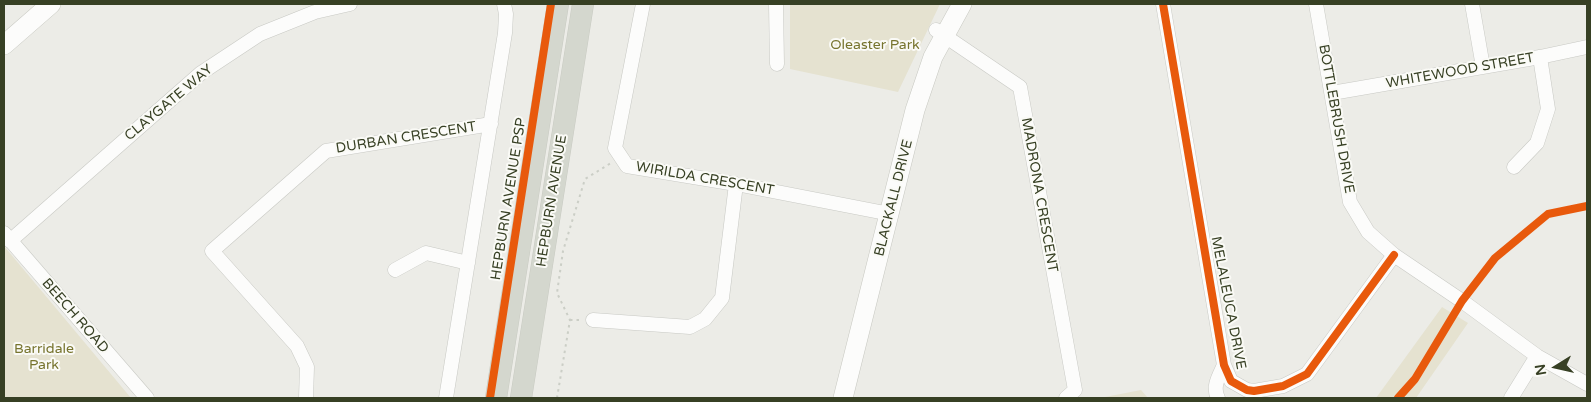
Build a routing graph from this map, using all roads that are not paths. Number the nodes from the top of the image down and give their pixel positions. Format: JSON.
{"nodes":[{"id":1,"x":36,"y":4,"type":"edge"},
{"id":2,"x":51,"y":4,"type":"edge"},
{"id":3,"x":350,"y":4,"type":"edge"},
{"id":4,"x":504,"y":4,"type":"edge"},
{"id":5,"x":558,"y":4,"type":"edge"},
{"id":6,"x":583,"y":4,"type":"edge"},
{"id":7,"x":643,"y":4,"type":"edge"},
{"id":8,"x":773,"y":4,"type":"edge"},
{"id":9,"x":951,"y":4,"type":"edge"},
{"id":10,"x":962,"y":4,"type":"edge"},
{"id":11,"x":1162,"y":4,"type":"edge"},
{"id":12,"x":1316,"y":4,"type":"edge"},
{"id":13,"x":1472,"y":4,"type":"edge"},
{"id":14,"x":4,"y":31,"type":"edge"},
{"id":15,"x":940,"y":33,"type":"junction"},
{"id":16,"x":4,"y":45,"type":"edge"},
{"id":17,"x":1587,"y":47,"type":"edge"},
{"id":18,"x":1540,"y":57,"type":"junction"},
{"id":19,"x":778,"y":64,"type":"dead end"},
{"id":20,"x":1483,"y":67,"type":"junction"},
{"id":21,"x":1332,"y":93,"type":"junction"},
{"id":22,"x":491,"y":124,"type":"junction"},
{"id":23,"x":1514,"y":167,"type":"dead end"},
{"id":24,"x":736,"y":184,"type":"junction"},
{"id":25,"x":885,"y":214,"type":"junction"},
{"id":26,"x":7,"y":237,"type":"edge"},
{"id":27,"x":1394,"y":255,"type":"junction"},
{"id":28,"x":468,"y":263,"type":"junction"},
{"id":29,"x":395,"y":270,"type":"dead end"},
{"id":30,"x":593,"y":320,"type":"dead end"},
{"id":31,"x":1537,"y":356,"type":"junction"},
{"id":32,"x":1224,"y":365,"type":"junction"},
{"id":33,"x":1587,"y":384,"type":"edge"},
{"id":34,"x":1242,"y":394,"type":"edge"},
{"id":35,"x":146,"y":398,"type":"edge"},
{"id":36,"x":306,"y":398,"type":"edge"},
{"id":37,"x":446,"y":398,"type":"edge"},
{"id":38,"x":496,"y":398,"type":"edge"},
{"id":39,"x":521,"y":398,"type":"edge"},
{"id":40,"x":833,"y":398,"type":"edge"},
{"id":41,"x":843,"y":398,"type":"edge"},
{"id":42,"x":1066,"y":398,"type":"edge"},
{"id":43,"x":1218,"y":398,"type":"edge"},
{"id":44,"x":1511,"y":398,"type":"edge"}],
"edges":[{"from":1,"to":14,"type":"main road"},
{"from":2,"to":16,"type":"main road"},
{"from":3,"to":26,"type":"street","name":"CLAYGATE WAY"},
{"from":4,"to":22,"type":"street"},
{"from":5,"to":38,"type":"main road","name":"HEPBURN AVENUE"},
{"from":6,"to":39,"type":"main road","name":"HEPBURN AVENUE"},
{"from":7,"to":24,"type":"street","name":"WIRILDA CRESCENT"},
{"from":8,"to":19,"type":"street"},
{"from":9,"to":15,"type":"main road","name":"BLACKALL DRIVE"},
{"from":10,"to":15,"type":"main road","name":"BLACKALL DRIVE"},
{"from":11,"to":32,"type":"street","name":"MELALEUCA DRIVE"},
{"from":12,"to":21,"type":"street","name":"BOTTLEBRUSH DRIVE"},
{"from":13,"to":20,"type":"street"},
{"from":15,"to":25,"type":"main road","name":"BLACKALL DRIVE"},
{"from":15,"to":42,"type":"street","name":"MADRONA CRESCENT"},
{"from":17,"to":18,"type":"street","name":"WHITEWOOD STREET"},
{"from":18,"to":20,"type":"street","name":"WHITEWOOD STREET"},
{"from":18,"to":23,"type":"street"},
{"from":20,"to":21,"type":"street","name":"WHITEWOOD STREET"},
{"from":21,"to":27,"type":"street","name":"BOTTLEBRUSH DRIVE"},
{"from":22,"to":28,"type":"street"},
{"from":22,"to":36,"type":"street","name":"DURBAN CRESCENT"},
{"from":24,"to":25,"type":"street","name":"WIRILDA CRESCENT"},
{"from":24,"to":30,"type":"street"},
{"from":25,"to":40,"type":"main road","name":"BLACKALL DRIVE"},
{"from":25,"to":41,"type":"main road","name":"BLACKALL DRIVE"},
{"from":26,"to":35,"type":"street","name":"BEECH ROAD"},
{"from":27,"to":31,"type":"street","name":"BOTTLEBRUSH DRIVE"},
{"from":27,"to":34,"type":"street","name":"MELALEUCA DRIVE"},
{"from":28,"to":29,"type":"street"},
{"from":28,"to":37,"type":"street"},
{"from":31,"to":33,"type":"street","name":"BOTTLEBRUSH DRIVE"},
{"from":31,"to":44,"type":"street"},
{"from":32,"to":34,"type":"street","name":"MELALEUCA DRIVE"},
{"from":32,"to":43,"type":"street","name":"MELALEUCA DRIVE"}]}
